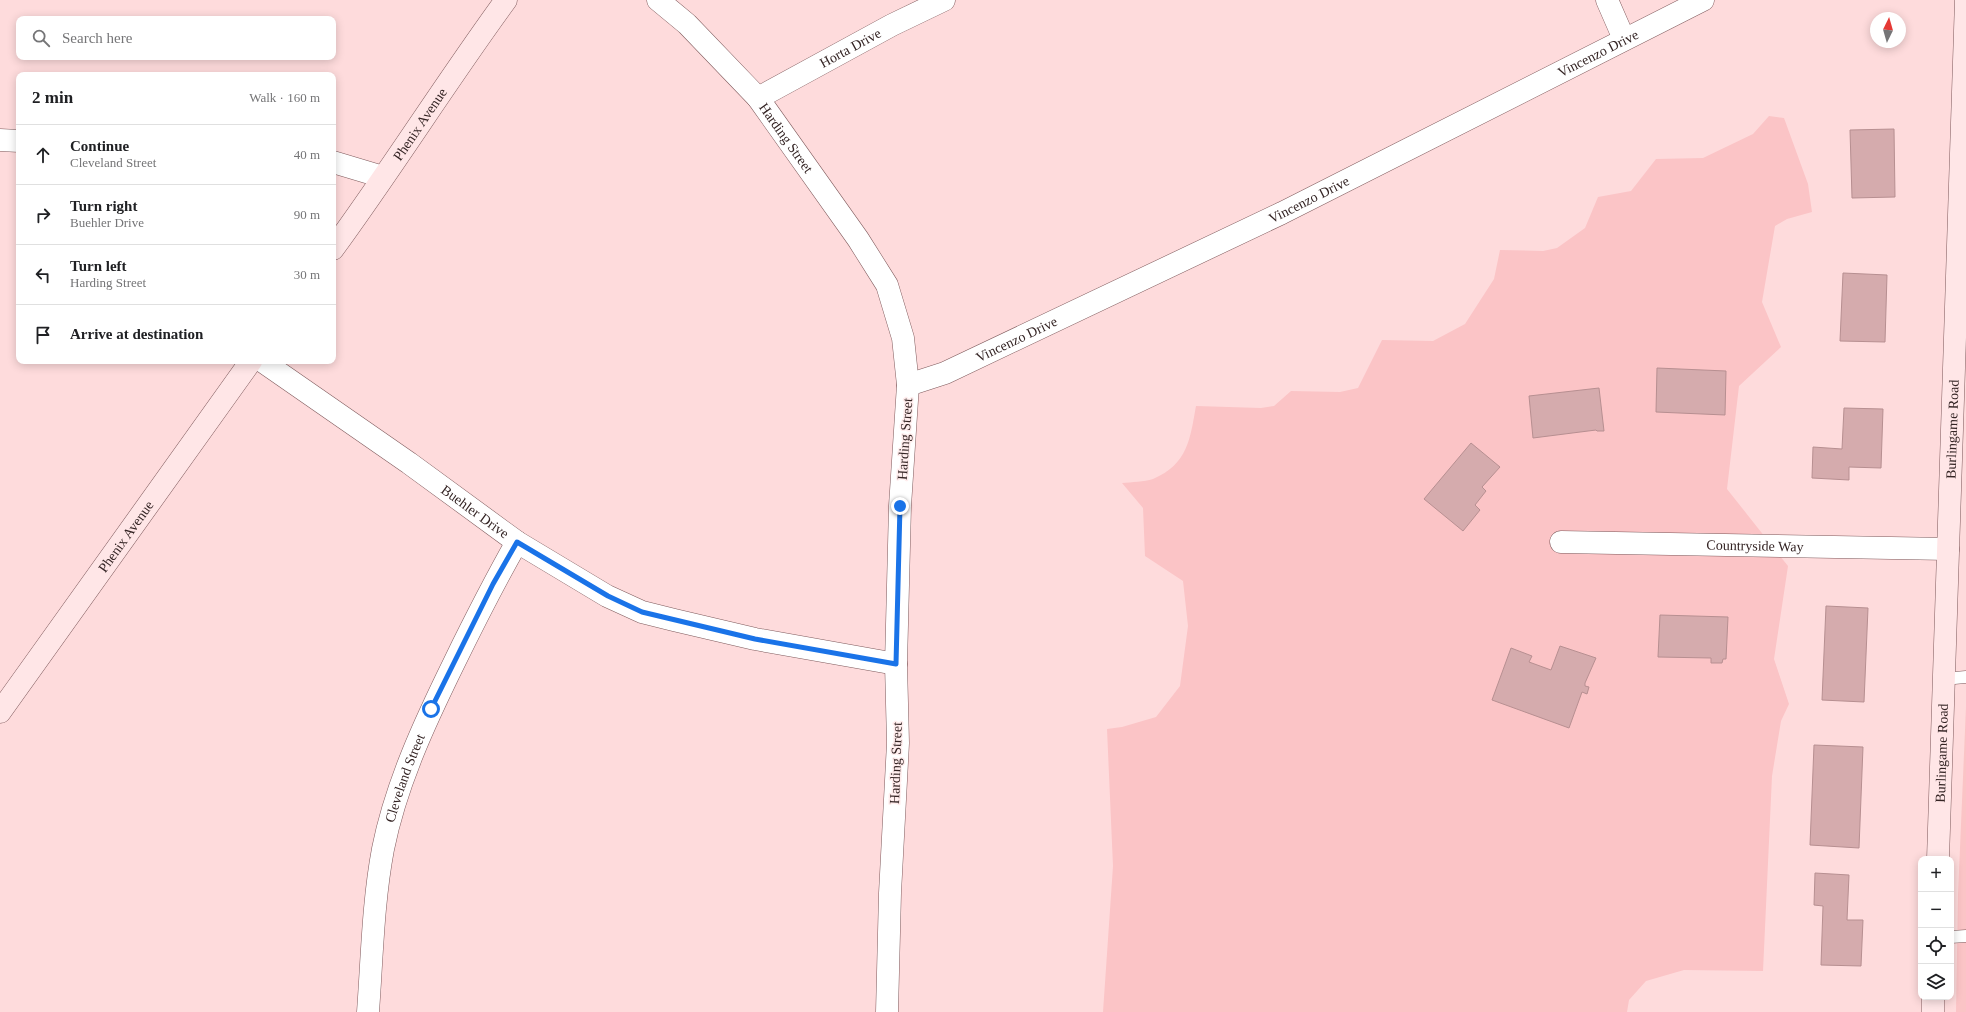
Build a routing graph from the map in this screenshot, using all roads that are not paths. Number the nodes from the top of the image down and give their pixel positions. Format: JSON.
{"nodes":[{"id":1,"x":506,"y":0,"type":"edge"},
{"id":2,"x":658,"y":0,"type":"edge"},
{"id":3,"x":944,"y":0,"type":"edge"},
{"id":4,"x":1606,"y":0,"type":"edge"},
{"id":5,"x":1703,"y":0,"type":"edge"},
{"id":6,"x":1966,"y":0,"type":"edge"},
{"id":7,"x":1624,"y":39,"type":"junction"},
{"id":8,"x":758,"y":98,"type":"junction"},
{"id":9,"x":0,"y":140,"type":"edge"},
{"id":10,"x":16,"y":141,"type":"edge"},
{"id":11,"x":336,"y":163,"type":"edge"},
{"id":12,"x":383,"y":177,"type":"junction"},
{"id":13,"x":1963,"y":196,"type":"edge"},
{"id":14,"x":336,"y":245,"type":"edge"},
{"id":15,"x":249,"y":364,"type":"edge"},
{"id":16,"x":266,"y":364,"type":"edge"},
{"id":17,"x":908,"y":385,"type":"junction"},
{"id":18,"x":517,"y":542,"type":"junction"},
{"id":19,"x":1561,"y":542,"type":"dead end"},
{"id":20,"x":1948,"y":550,"type":"junction"},
{"id":21,"x":896,"y":664,"type":"junction"},
{"id":22,"x":1966,"y":677,"type":"edge"},
{"id":23,"x":1943,"y":679,"type":"junction"},
{"id":24,"x":0,"y":712,"type":"edge"},
{"id":25,"x":1938,"y":856,"type":"edge"},
{"id":26,"x":1966,"y":936,"type":"edge"},
{"id":27,"x":1954,"y":937,"type":"edge"},
{"id":28,"x":1933,"y":1000,"type":"edge"},
{"id":29,"x":368,"y":1012,"type":"edge"},
{"id":30,"x":887,"y":1012,"type":"edge"},
{"id":31,"x":1933,"y":1012,"type":"edge"}],
"edges":[{"from":1,"to":12,"type":"street","name":"Phenix Avenue"},
{"from":2,"to":8,"type":"street","name":"Harding Street"},
{"from":3,"to":8,"type":"street","name":"Horta Drive"},
{"from":4,"to":7,"type":"street"},
{"from":5,"to":7,"type":"street","name":"Vincenzo Drive"},
{"from":6,"to":13,"type":"street","name":"Burlingame Road"},
{"from":7,"to":17,"type":"street","name":"Vincenzo Drive"},
{"from":8,"to":17,"type":"street","name":"Harding Street"},
{"from":9,"to":10,"type":"street"},
{"from":11,"to":12,"type":"street"},
{"from":12,"to":14,"type":"street","name":"Phenix Avenue"},
{"from":13,"to":20,"type":"street","name":"Burlingame Road"},
{"from":15,"to":24,"type":"street","name":"Phenix Avenue"},
{"from":16,"to":18,"type":"street","name":"Buehler Drive"},
{"from":17,"to":21,"type":"street","name":"Harding Street"},
{"from":18,"to":21,"type":"street","name":"Buehler Drive"},
{"from":18,"to":29,"type":"street","name":"Cleveland Street"},
{"from":19,"to":20,"type":"street","name":"Countryside Way"},
{"from":20,"to":23,"type":"street","name":"Burlingame Road"},
{"from":21,"to":30,"type":"street","name":"Harding Street"},
{"from":22,"to":23,"type":"lane"},
{"from":23,"to":25,"type":"street","name":"Burlingame Road"},
{"from":26,"to":27,"type":"lane"},
{"from":28,"to":31,"type":"street"}]}
